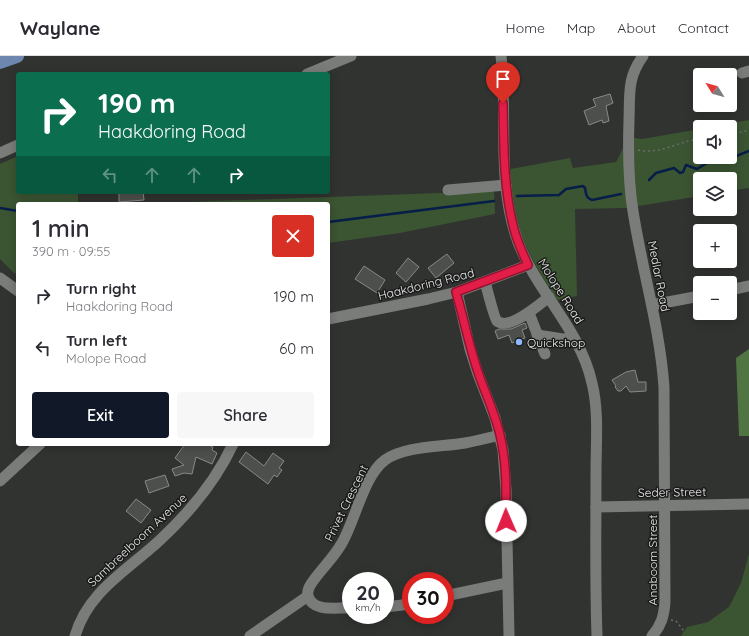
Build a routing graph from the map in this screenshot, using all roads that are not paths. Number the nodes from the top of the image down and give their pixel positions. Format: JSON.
{"nodes":[{"id":1,"x":17,"y":56,"type":"edge"},
{"id":2,"x":352,"y":56,"type":"edge"},
{"id":3,"x":500,"y":56,"type":"edge"},
{"id":4,"x":642,"y":56,"type":"edge"},
{"id":5,"x":0,"y":62,"type":"edge"},
{"id":6,"x":312,"y":72,"type":"edge"},
{"id":7,"x":16,"y":146,"type":"edge"},
{"id":8,"x":0,"y":153,"type":"edge"},
{"id":9,"x":506,"y":185,"type":"junction"},
{"id":10,"x":448,"y":190,"type":"dead end"},
{"id":11,"x":528,"y":265,"type":"junction"},
{"id":12,"x":0,"y":279,"type":"edge"},
{"id":13,"x":485,"y":282,"type":"junction"},
{"id":14,"x":749,"y":286,"type":"edge"},
{"id":15,"x":737,"y":289,"type":"edge"},
{"id":16,"x":16,"y":290,"type":"edge"},
{"id":17,"x":456,"y":292,"type":"junction"},
{"id":18,"x":549,"y":297,"type":"junction"},
{"id":19,"x":693,"y":297,"type":"edge"},
{"id":20,"x":652,"y":305,"type":"junction"},
{"id":21,"x":529,"y":313,"type":"junction"},
{"id":22,"x":330,"y":319,"type":"edge"},
{"id":23,"x":538,"y":335,"type":"junction"},
{"id":24,"x":574,"y":338,"type":"junction"},
{"id":25,"x":545,"y":354,"type":"dead end"},
{"id":26,"x":500,"y":435,"type":"junction"},
{"id":27,"x":38,"y":446,"type":"edge"},
{"id":28,"x":232,"y":446,"type":"edge"},
{"id":29,"x":0,"y":481,"type":"edge"},
{"id":30,"x":749,"y":504,"type":"edge"},
{"id":31,"x":664,"y":505,"type":"junction"},
{"id":32,"x":596,"y":507,"type":"junction"},
{"id":33,"x":507,"y":583,"type":"junction"},
{"id":34,"x":454,"y":594,"type":"edge"},
{"id":35,"x":308,"y":596,"type":"junction"},
{"id":36,"x":342,"y":608,"type":"edge"},
{"id":37,"x":74,"y":636,"type":"edge"},
{"id":38,"x":250,"y":636,"type":"edge"},
{"id":39,"x":509,"y":636,"type":"edge"},
{"id":40,"x":597,"y":636,"type":"edge"},
{"id":41,"x":652,"y":636,"type":"edge"}],
"edges":[{"from":1,"to":5,"type":"main road"},
{"from":2,"to":6,"type":"street"},
{"from":3,"to":9,"type":"street","name":"Molope Road"},
{"from":4,"to":20,"type":"street","name":"Medlar Road"},
{"from":7,"to":8,"type":"street"},
{"from":9,"to":10,"type":"street"},
{"from":9,"to":11,"type":"street","name":"Molope Road"},
{"from":11,"to":13,"type":"street","name":"Haakdoring Road"},
{"from":11,"to":18,"type":"street","name":"Molope Road"},
{"from":12,"to":16,"type":"street"},
{"from":13,"to":17,"type":"street","name":"Haakdoring Road"},
{"from":13,"to":21,"type":"street"},
{"from":14,"to":15,"type":"street"},
{"from":17,"to":22,"type":"street","name":"Haakdoring Road"},
{"from":17,"to":26,"type":"street"},
{"from":18,"to":21,"type":"street"},
{"from":18,"to":24,"type":"street","name":"Molope Road"},
{"from":19,"to":20,"type":"street"},
{"from":20,"to":31,"type":"street","name":"Medlar Road"},
{"from":21,"to":23,"type":"street"},
{"from":23,"to":24,"type":"street"},
{"from":23,"to":25,"type":"street"},
{"from":24,"to":32,"type":"street","name":"Molope Road"},
{"from":26,"to":33,"type":"street"},
{"from":26,"to":35,"type":"street","name":"Privet Crescent"},
{"from":27,"to":29,"type":"street"},
{"from":28,"to":37,"type":"street","name":"Sambreelboom Avenue"},
{"from":30,"to":31,"type":"street","name":"Seder Street"},
{"from":31,"to":32,"type":"street","name":"Seder Street"},
{"from":31,"to":41,"type":"street","name":"Anaboom Street"},
{"from":32,"to":40,"type":"street","name":"Molope Road"},
{"from":33,"to":34,"type":"street"},
{"from":33,"to":39,"type":"street"},
{"from":35,"to":36,"type":"street"},
{"from":35,"to":38,"type":"street"}]}
